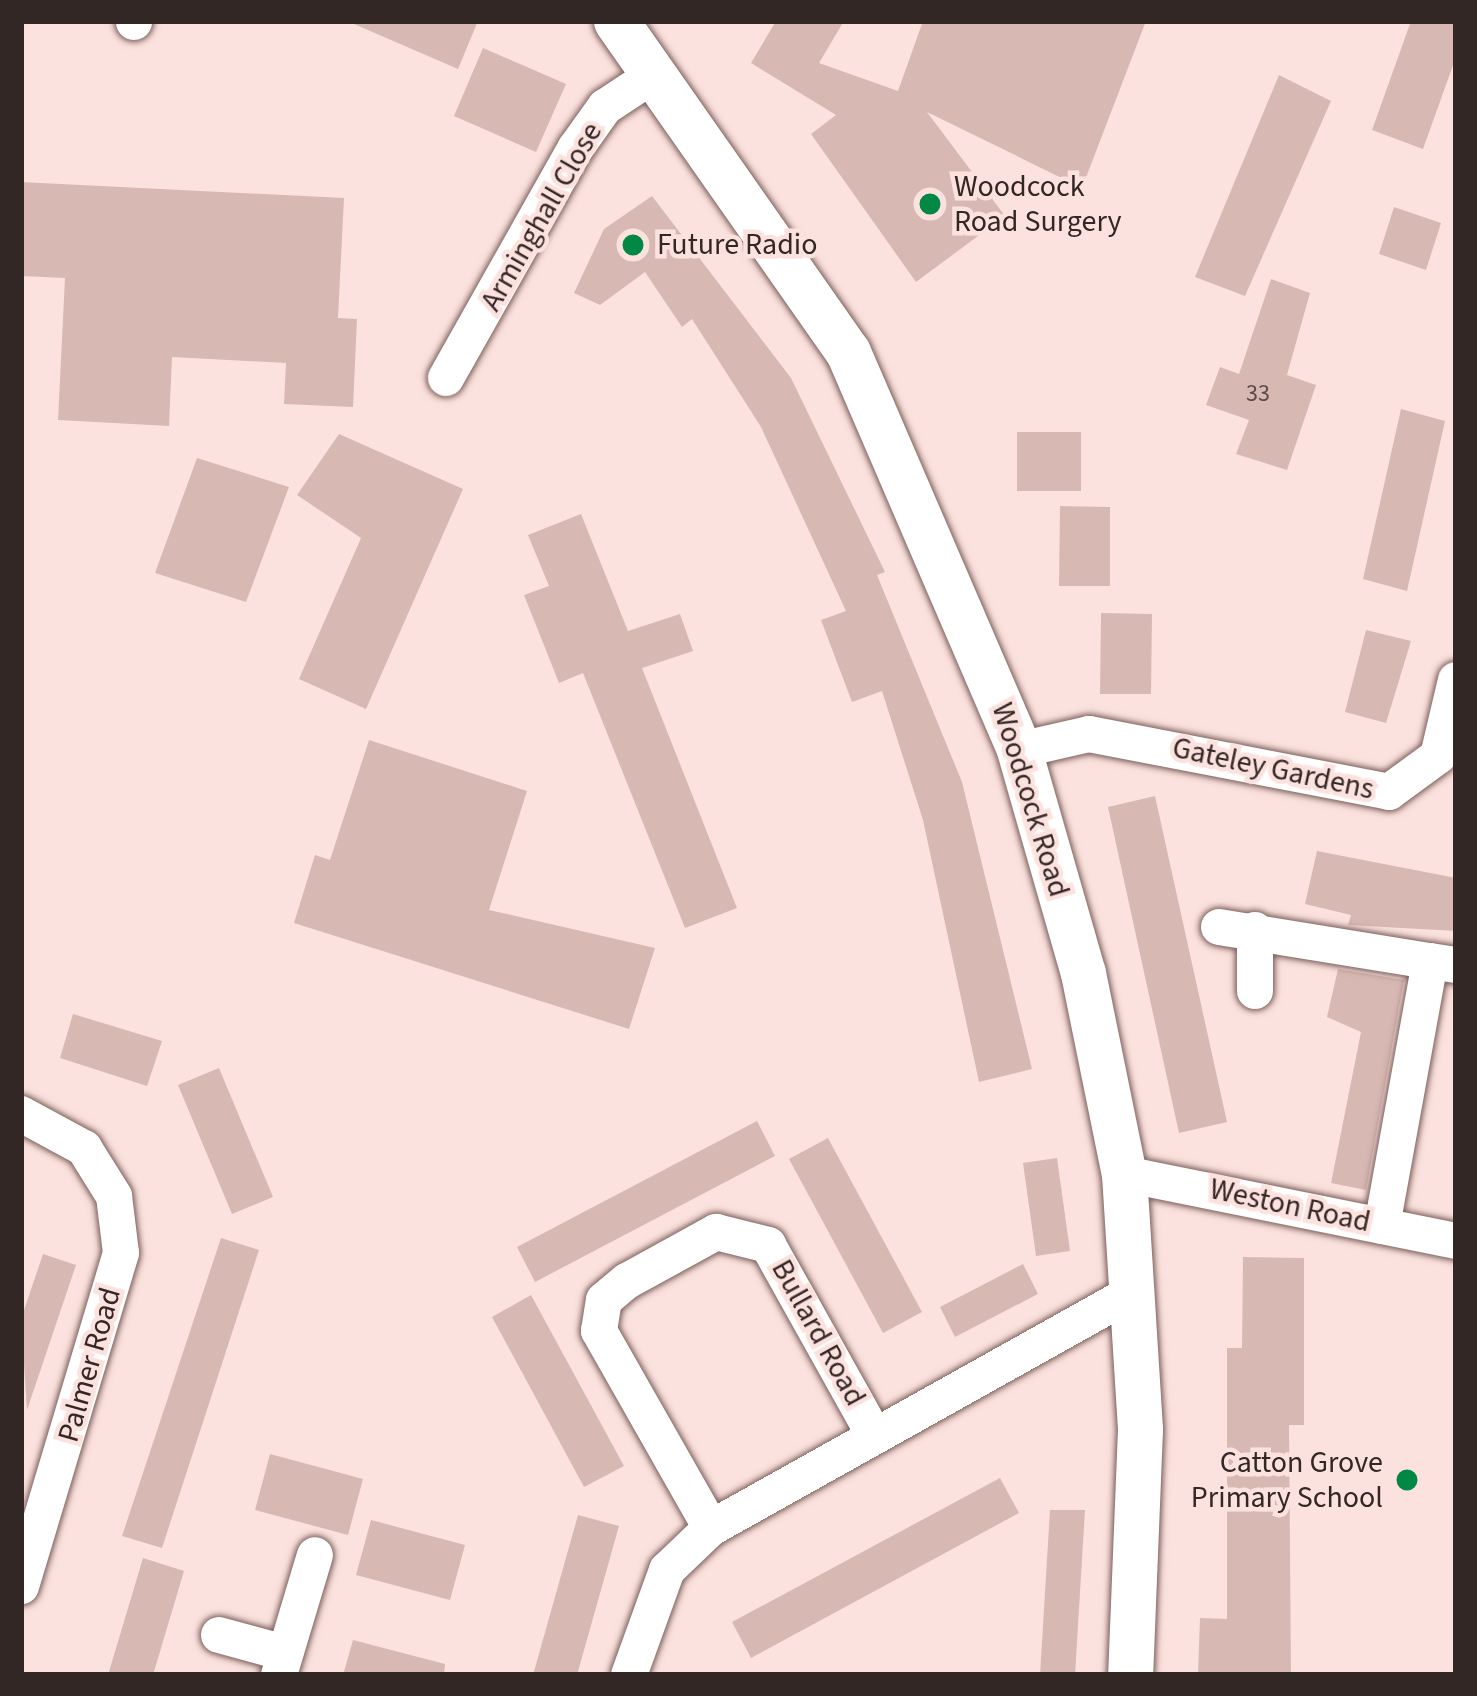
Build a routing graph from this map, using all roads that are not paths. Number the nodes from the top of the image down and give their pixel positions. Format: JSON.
{"nodes":[{"id":1,"x":616,"y":21,"type":"edge"},
{"id":2,"x":656,"y":74,"type":"junction"},
{"id":3,"x":446,"y":378,"type":"dead end"},
{"id":4,"x":1456,"y":680,"type":"edge"},
{"id":5,"x":1019,"y":750,"type":"junction"},
{"id":6,"x":1219,"y":927,"type":"dead end"},
{"id":7,"x":1256,"y":930,"type":"junction"},
{"id":8,"x":1443,"y":963,"type":"edge"},
{"id":9,"x":1255,"y":991,"type":"dead end"},
{"id":10,"x":21,"y":1114,"type":"edge"},
{"id":11,"x":1124,"y":1174,"type":"junction"},
{"id":12,"x":1382,"y":1226,"type":"junction"},
{"id":13,"x":1456,"y":1241,"type":"edge"},
{"id":14,"x":1132,"y":1293,"type":"junction"},
{"id":15,"x":873,"y":1432,"type":"junction"},
{"id":16,"x":711,"y":1528,"type":"junction"},
{"id":17,"x":315,"y":1555,"type":"dead end"},
{"id":18,"x":21,"y":1586,"type":"edge"},
{"id":19,"x":219,"y":1635,"type":"dead end"},
{"id":20,"x":282,"y":1664,"type":"edge"},
{"id":21,"x":629,"y":1675,"type":"edge"},
{"id":22,"x":1130,"y":1675,"type":"edge"}],
"edges":[{"from":1,"to":2,"type":"street","name":"Woodcock Road"},
{"from":2,"to":3,"type":"street","name":"Arminghall Close"},
{"from":2,"to":5,"type":"street","name":"Woodcock Road"},
{"from":4,"to":5,"type":"street","name":"Gateley Gardens"},
{"from":5,"to":11,"type":"street","name":"Woodcock Road"},
{"from":6,"to":7,"type":"street"},
{"from":7,"to":8,"type":"street"},
{"from":7,"to":9,"type":"street"},
{"from":8,"to":12,"type":"street"},
{"from":10,"to":18,"type":"street","name":"Palmer Road"},
{"from":11,"to":12,"type":"street","name":"Weston Road"},
{"from":11,"to":14,"type":"street","name":"Woodcock Road"},
{"from":12,"to":13,"type":"street","name":"Weston Road"},
{"from":14,"to":15,"type":"street","name":"Bullard Road"},
{"from":14,"to":22,"type":"street","name":"Woodcock Road"},
{"from":15,"to":16,"type":"street","name":"Bullard Road"},
{"from":15,"to":16,"type":"street","name":"Bullard Road"},
{"from":16,"to":21,"type":"street","name":"Bullard Road"},
{"from":17,"to":20,"type":"street"},
{"from":19,"to":20,"type":"street"}]}
